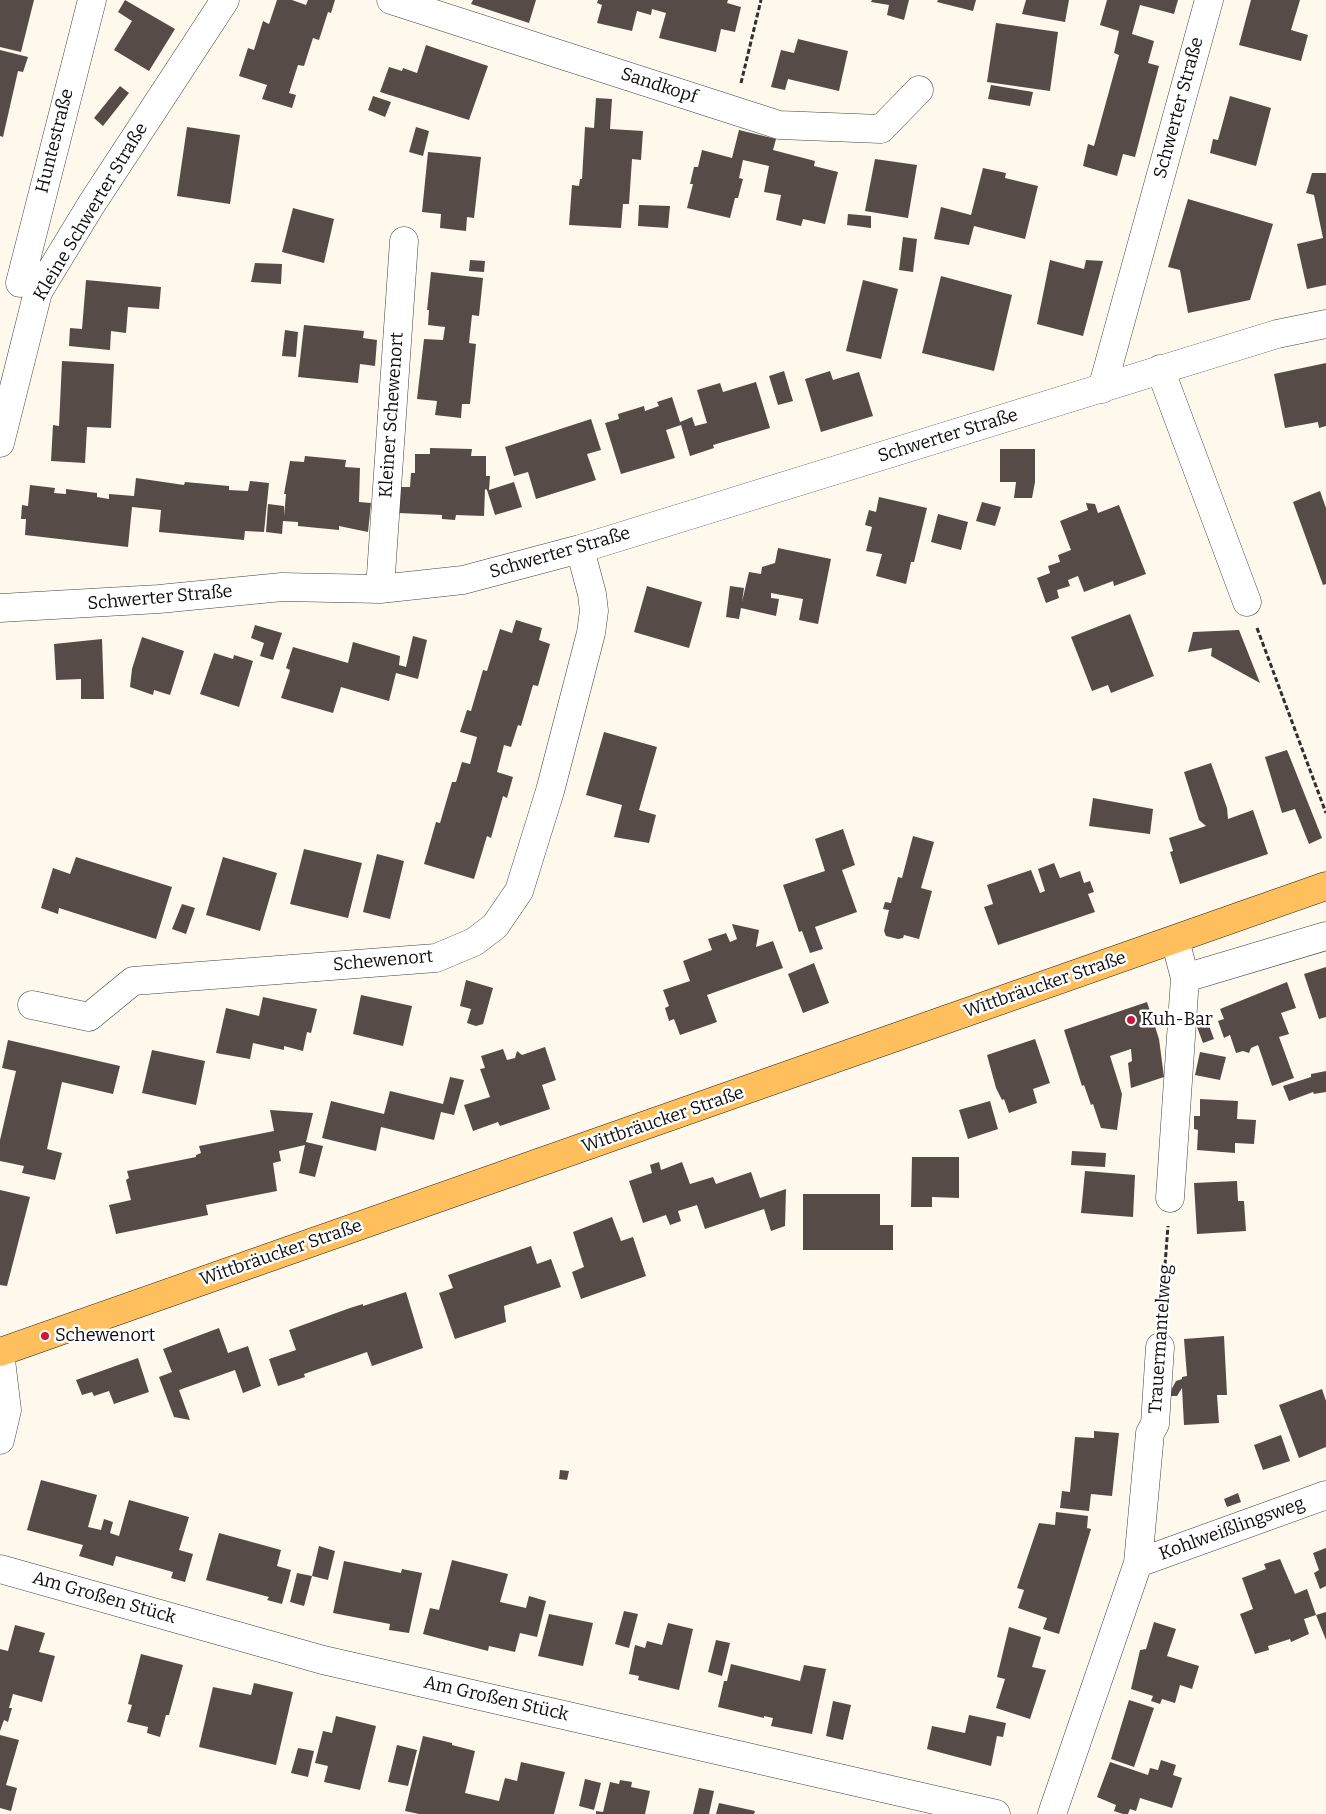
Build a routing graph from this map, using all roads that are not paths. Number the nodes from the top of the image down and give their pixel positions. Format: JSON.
{"nodes":[{"id":1,"x":92,"y":0,"type":"edge"},
{"id":2,"x":225,"y":0,"type":"edge"},
{"id":3,"x":391,"y":0,"type":"edge"},
{"id":4,"x":1209,"y":0,"type":"edge"},
{"id":5,"x":919,"y":90,"type":"dead end"},
{"id":6,"x":404,"y":241,"type":"dead end"},
{"id":7,"x":19,"y":285,"type":"edge"},
{"id":8,"x":1326,"y":324,"type":"edge"},
{"id":9,"x":1160,"y":370,"type":"junction"},
{"id":10,"x":1102,"y":389,"type":"junction"},
{"id":11,"x":0,"y":443,"type":"edge"},
{"id":12,"x":580,"y":549,"type":"junction"},
{"id":13,"x":380,"y":589,"type":"junction"},
{"id":14,"x":1247,"y":602,"type":"road end"},
{"id":15,"x":0,"y":608,"type":"edge"},
{"id":16,"x":1326,"y":886,"type":"edge"},
{"id":17,"x":1326,"y":936,"type":"edge"},
{"id":18,"x":1175,"y":940,"type":"junction"},
{"id":19,"x":1185,"y":978,"type":"junction"},
{"id":20,"x":32,"y":1005,"type":"dead end"},
{"id":21,"x":1170,"y":1198,"type":"road end"},
{"id":22,"x":1160,"y":1348,"type":"road end"},
{"id":23,"x":0,"y":1352,"type":"edge"},
{"id":24,"x":0,"y":1440,"type":"edge"},
{"id":25,"x":1326,"y":1495,"type":"edge"},
{"id":26,"x":1138,"y":1563,"type":"junction"},
{"id":27,"x":0,"y":1569,"type":"edge"},
{"id":28,"x":996,"y":1814,"type":"edge"},
{"id":29,"x":1052,"y":1814,"type":"edge"}],
"edges":[{"from":1,"to":7,"type":"street","name":"Huntestraße"},
{"from":2,"to":7,"type":"street","name":"Kleine Schwerter Straße"},
{"from":3,"to":5,"type":"street","name":"Sandkopf"},
{"from":4,"to":10,"type":"street","name":"Schwerter Straße"},
{"from":6,"to":13,"type":"street","name":"Kleiner Schewenort"},
{"from":7,"to":11,"type":"street","name":"Kleine Schwerter Straße"},
{"from":8,"to":9,"type":"street","name":"Schwerter Straße"},
{"from":9,"to":10,"type":"street","name":"Schwerter Straße"},
{"from":9,"to":14,"type":"street"},
{"from":10,"to":12,"type":"street","name":"Schwerter Straße"},
{"from":12,"to":13,"type":"street","name":"Schwerter Straße"},
{"from":12,"to":20,"type":"street","name":"Schewenort"},
{"from":13,"to":15,"type":"street","name":"Schwerter Straße"},
{"from":16,"to":18,"type":"main road","name":"Wittbräucker Straße"},
{"from":17,"to":19,"type":"street"},
{"from":18,"to":19,"type":"street"},
{"from":18,"to":23,"type":"main road","name":"Wittbräucker Straße"},
{"from":19,"to":21,"type":"street"},
{"from":22,"to":26,"type":"street","name":"Trauermantelweg"},
{"from":23,"to":24,"type":"street"},
{"from":25,"to":26,"type":"street","name":"Kohlweißlingsweg"},
{"from":26,"to":29,"type":"street","name":"Trauermantelweg"},
{"from":27,"to":28,"type":"street","name":"Am Großen Stück"}]}
